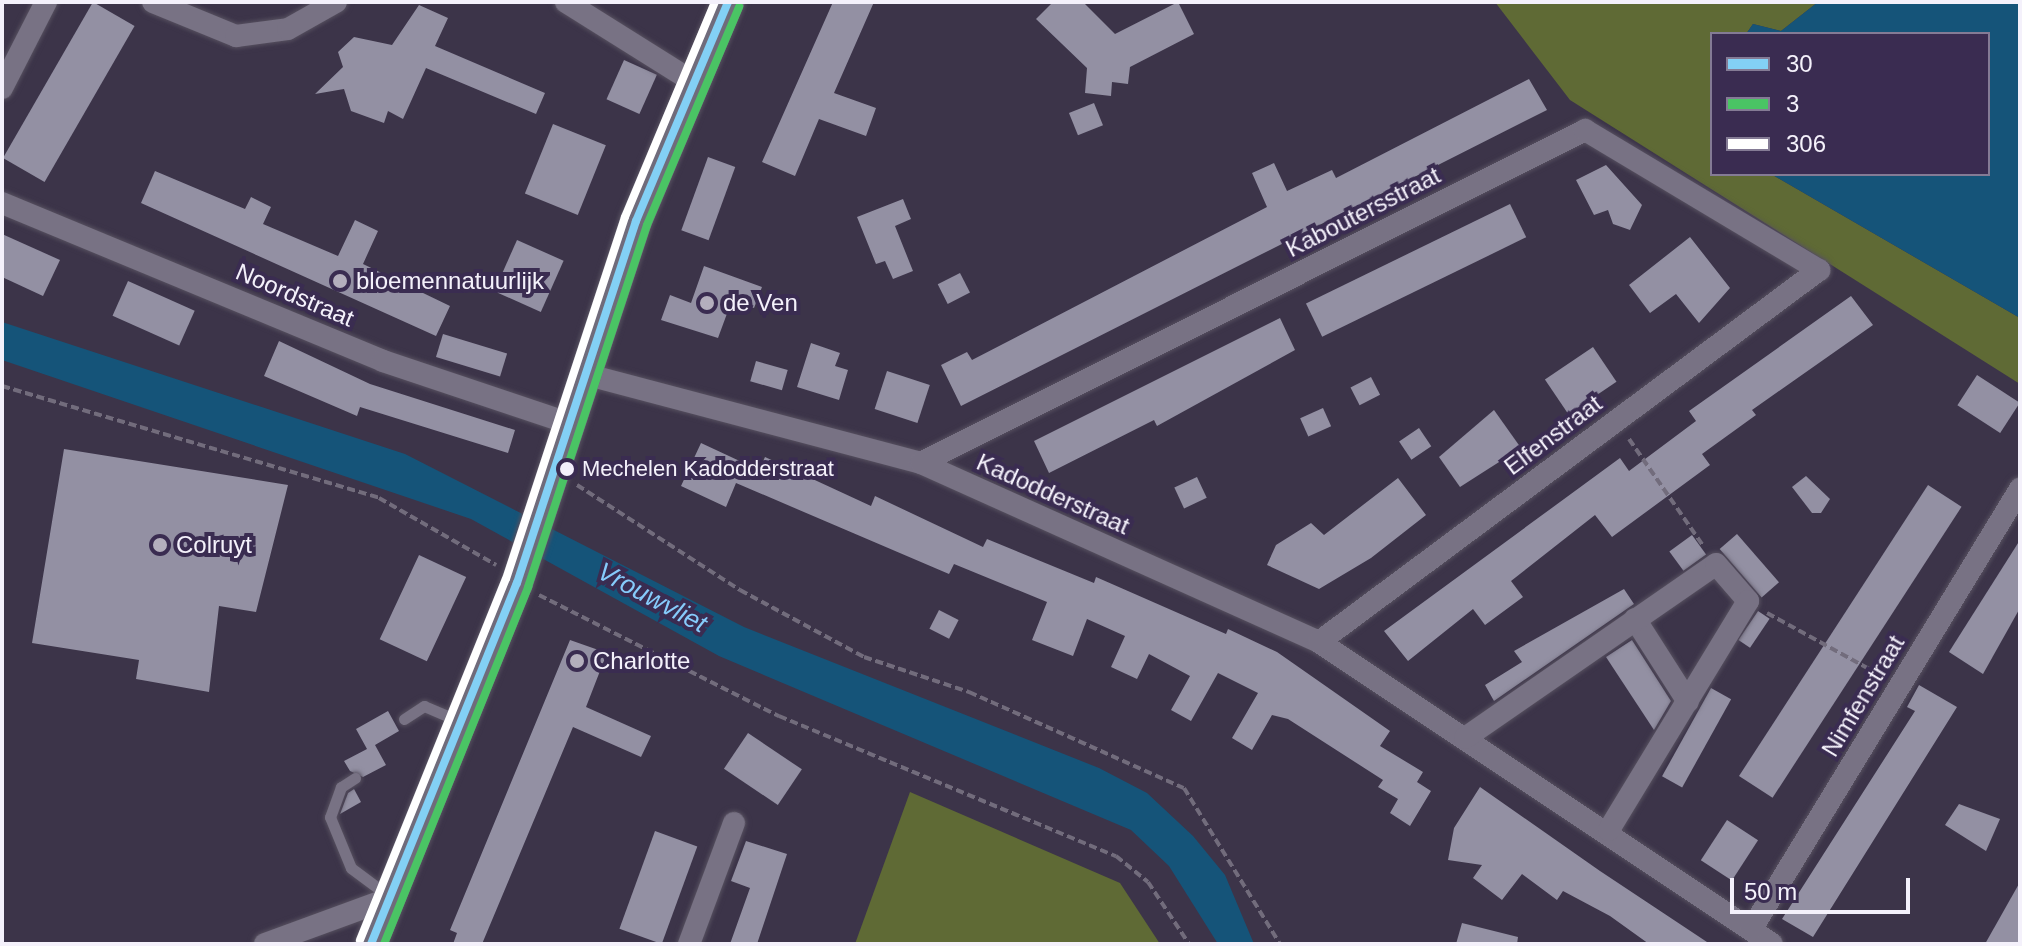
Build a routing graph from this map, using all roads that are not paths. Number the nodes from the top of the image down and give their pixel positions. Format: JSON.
{"nodes":[{"id":1,"x":46,"y":2,"type":"edge"},
{"id":2,"x":153,"y":2,"type":"edge"},
{"id":3,"x":336,"y":2,"type":"edge"},
{"id":4,"x":566,"y":2,"type":"edge"},
{"id":5,"x":728,"y":2,"type":"edge"},
{"id":6,"x":692,"y":81,"type":"junction"},
{"id":7,"x":2,"y":88,"type":"edge"},
{"id":8,"x":2,"y":203,"type":"edge"},
{"id":9,"x":1819,"y":270,"type":"joint"},
{"id":10,"x":588,"y":375,"type":"junction"},
{"id":11,"x":571,"y":424,"type":"junction"},
{"id":12,"x":921,"y":463,"type":"junction"},
{"id":13,"x":2020,"y":489,"type":"edge"},
{"id":14,"x":1635,"y":619,"type":"junction"},
{"id":15,"x":1319,"y":642,"type":"junction"},
{"id":16,"x":1688,"y":702,"type":"junction"},
{"id":17,"x":404,"y":719,"type":"dead end"},
{"id":18,"x":461,"y":721,"type":"junction"},
{"id":19,"x":1465,"y":738,"type":"junction"},
{"id":20,"x":355,"y":778,"type":"dead end"},
{"id":21,"x":734,"y":823,"type":"dead end"},
{"id":22,"x":1609,"y":830,"type":"junction"},
{"id":23,"x":391,"y":898,"type":"junction"},
{"id":24,"x":1751,"y":930,"type":"junction"},
{"id":25,"x":265,"y":944,"type":"edge"},
{"id":26,"x":371,"y":944,"type":"edge"},
{"id":27,"x":689,"y":944,"type":"edge"},
{"id":28,"x":1772,"y":944,"type":"edge"}],
"edges":[{"from":1,"to":7,"type":"street"},
{"from":2,"to":3,"type":"street"},
{"from":4,"to":6,"type":"street"},
{"from":5,"to":6,"type":"main road"},
{"from":6,"to":10,"type":"main road"},
{"from":8,"to":11,"type":"street","name":"Noordstraat"},
{"from":9,"to":12,"type":"street","name":"Kaboutersstraat"},
{"from":9,"to":15,"type":"street","name":"Elfenstraat"},
{"from":10,"to":11,"type":"main road"},
{"from":10,"to":12,"type":"street","name":"Kadodderstraat"},
{"from":11,"to":18,"type":"main road"},
{"from":12,"to":15,"type":"street","name":"Kadodderstraat"},
{"from":13,"to":24,"type":"street","name":"Nimfenstraat"},
{"from":14,"to":16,"type":"street"},
{"from":14,"to":16,"type":"street"},
{"from":14,"to":19,"type":"street"},
{"from":15,"to":19,"type":"street","name":"Kadodderstraat"},
{"from":16,"to":22,"type":"street"},
{"from":17,"to":18,"type":"lane"},
{"from":18,"to":23,"type":"main road"},
{"from":19,"to":22,"type":"street","name":"Kadodderstraat"},
{"from":20,"to":23,"type":"lane"},
{"from":21,"to":27,"type":"street"},
{"from":22,"to":24,"type":"street","name":"Kadodderstraat"},
{"from":23,"to":25,"type":"street"},
{"from":23,"to":26,"type":"main road"},
{"from":24,"to":28,"type":"street","name":"Kadodderstraat"}]}
